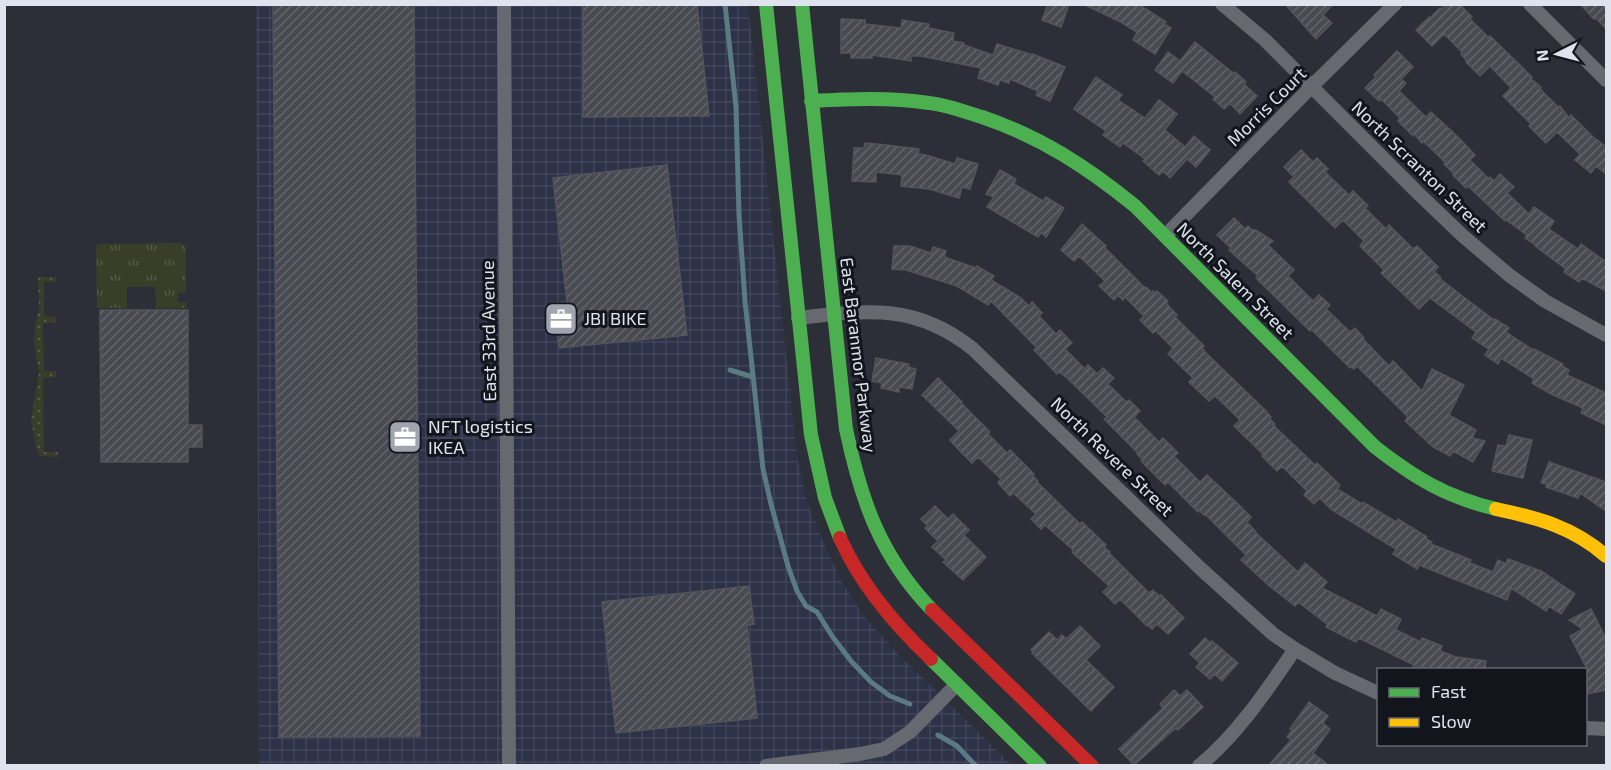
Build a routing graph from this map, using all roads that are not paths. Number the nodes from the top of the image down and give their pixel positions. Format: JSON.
{"nodes":[{"id":1,"x":504,"y":4,"type":"edge"},
{"id":2,"x":765,"y":4,"type":"edge"},
{"id":3,"x":801,"y":4,"type":"edge"},
{"id":4,"x":1222,"y":4,"type":"edge"},
{"id":5,"x":1395,"y":4,"type":"edge"},
{"id":6,"x":1530,"y":4,"type":"edge"},
{"id":7,"x":1606,"y":80,"type":"edge"},
{"id":8,"x":1311,"y":87,"type":"junction"},
{"id":9,"x":811,"y":101,"type":"junction"},
{"id":10,"x":1165,"y":236,"type":"junction"},
{"id":11,"x":834,"y":314,"type":"junction"},
{"id":12,"x":798,"y":318,"type":"junction"},
{"id":13,"x":1606,"y":336,"type":"edge"},
{"id":14,"x":1606,"y":556,"type":"edge"},
{"id":15,"x":1295,"y":649,"type":"junction"},
{"id":16,"x":957,"y":684,"type":"junction"},
{"id":17,"x":1377,"y":693,"type":"edge"},
{"id":18,"x":1587,"y":728,"type":"edge"},
{"id":19,"x":1606,"y":729,"type":"edge"},
{"id":20,"x":509,"y":765,"type":"edge"},
{"id":21,"x":766,"y":765,"type":"edge"},
{"id":22,"x":1040,"y":765,"type":"edge"},
{"id":23,"x":1092,"y":765,"type":"edge"},
{"id":24,"x":1199,"y":765,"type":"edge"}],
"edges":[{"from":1,"to":20,"type":"street","name":"East 33rd Avenue"},
{"from":2,"to":12,"type":"street"},
{"from":3,"to":9,"type":"street","name":"East Baranmor Parkway"},
{"from":4,"to":8,"type":"street","name":"North Scranton Street"},
{"from":5,"to":8,"type":"street","name":"Morris Court"},
{"from":6,"to":7,"type":"street"},
{"from":8,"to":10,"type":"street","name":"Morris Court"},
{"from":8,"to":13,"type":"street","name":"North Scranton Street"},
{"from":9,"to":10,"type":"street","name":"North Salem Street"},
{"from":9,"to":11,"type":"street","name":"East Baranmor Parkway"},
{"from":10,"to":14,"type":"street","name":"North Salem Street"},
{"from":11,"to":12,"type":"street","name":"North Revere Street"},
{"from":11,"to":15,"type":"street","name":"North Revere Street"},
{"from":11,"to":23,"type":"street","name":"East Baranmor Parkway"},
{"from":12,"to":16,"type":"street"},
{"from":15,"to":17,"type":"street","name":"North Revere Street"},
{"from":15,"to":24,"type":"street"},
{"from":16,"to":21,"type":"street"},
{"from":16,"to":22,"type":"street"},
{"from":18,"to":19,"type":"street"}]}
